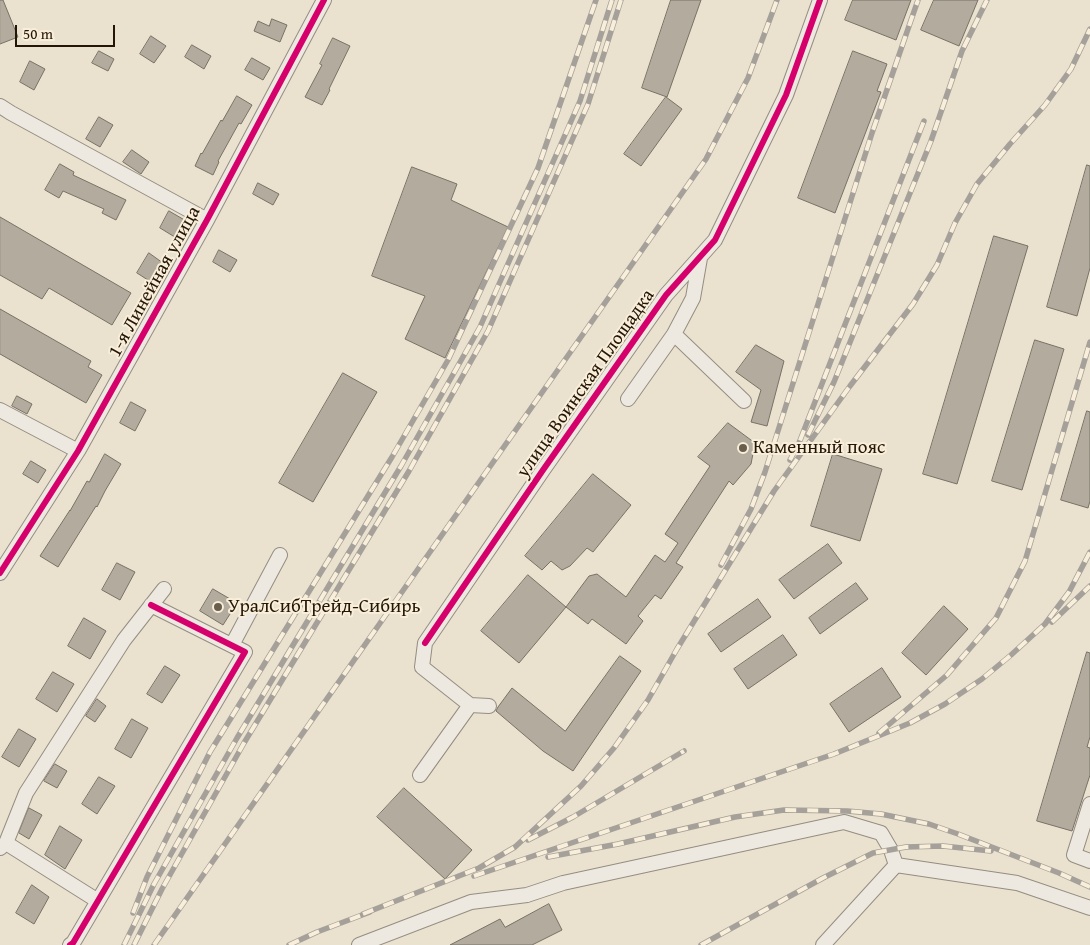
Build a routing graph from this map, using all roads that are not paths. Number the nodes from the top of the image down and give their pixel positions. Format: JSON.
{"nodes":[{"id":1,"x":324,"y":0,"type":"edge"},
{"id":2,"x":820,"y":0,"type":"edge"},
{"id":3,"x":0,"y":106,"type":"edge"},
{"id":4,"x":207,"y":220,"type":"junction"},
{"id":5,"x":700,"y":258,"type":"junction"},
{"id":6,"x":674,"y":334,"type":"junction"},
{"id":7,"x":628,"y":399,"type":"dead end"},
{"id":8,"x":744,"y":401,"type":"dead end"},
{"id":9,"x":0,"y":410,"type":"edge"},
{"id":10,"x":78,"y":452,"type":"junction"},
{"id":11,"x":280,"y":555,"type":"dead end"},
{"id":12,"x":0,"y":573,"type":"edge"},
{"id":13,"x":164,"y":589,"type":"dead end"},
{"id":14,"x":151,"y":605,"type":"junction"},
{"id":15,"x":232,"y":645,"type":"junction"},
{"id":16,"x":470,"y":705,"type":"junction"},
{"id":17,"x":488,"y":706,"type":"dead end"},
{"id":18,"x":420,"y":775,"type":"dead end"},
{"id":19,"x":1090,"y":804,"type":"edge"},
{"id":20,"x":3,"y":846,"type":"edge"},
{"id":21,"x":1090,"y":861,"type":"edge"},
{"id":22,"x":896,"y":865,"type":"junction"},
{"id":23,"x":98,"y":901,"type":"junction"},
{"id":24,"x":1090,"y":908,"type":"edge"},
{"id":25,"x":70,"y":945,"type":"edge"},
{"id":26,"x":359,"y":945,"type":"edge"},
{"id":27,"x":823,"y":945,"type":"edge"}],
"edges":[{"from":1,"to":4,"type":"street","name":"1-я Линейная улица"},
{"from":2,"to":5,"type":"street","name":"улица Воинская Площадка"},
{"from":3,"to":4,"type":"street"},
{"from":4,"to":10,"type":"street","name":"1-я Линейная улица"},
{"from":5,"to":6,"type":"street"},
{"from":5,"to":16,"type":"street","name":"улица Воинская Площадка"},
{"from":6,"to":7,"type":"street"},
{"from":6,"to":8,"type":"street"},
{"from":9,"to":10,"type":"street"},
{"from":10,"to":12,"type":"street","name":"1-я Линейная улица"},
{"from":11,"to":15,"type":"street"},
{"from":13,"to":14,"type":"street"},
{"from":14,"to":15,"type":"street"},
{"from":14,"to":20,"type":"street"},
{"from":15,"to":23,"type":"street"},
{"from":16,"to":17,"type":"street"},
{"from":16,"to":18,"type":"street"},
{"from":19,"to":21,"type":"street"},
{"from":20,"to":23,"type":"street"},
{"from":22,"to":24,"type":"street"},
{"from":22,"to":26,"type":"street"},
{"from":22,"to":27,"type":"street"},
{"from":23,"to":25,"type":"street"}]}
